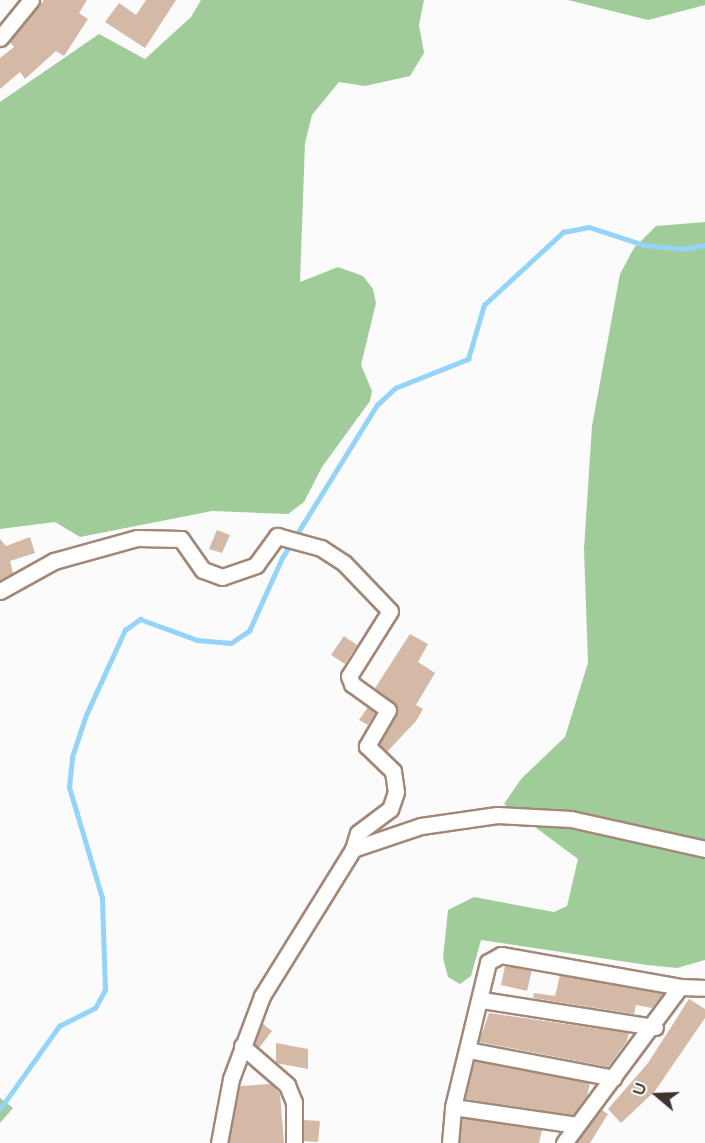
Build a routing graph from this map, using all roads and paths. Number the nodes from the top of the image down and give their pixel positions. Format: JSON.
{"nodes":[{"id":1,"x":31,"y":0,"type":"edge"},
{"id":2,"x":0,"y":38,"type":"edge"},
{"id":3,"x":0,"y":591,"type":"edge"},
{"id":4,"x":353,"y":849,"type":"junction"},
{"id":5,"x":705,"y":849,"type":"edge"},
{"id":6,"x":680,"y":987,"type":"junction"},
{"id":7,"x":705,"y":988,"type":"edge"},
{"id":8,"x":482,"y":1000,"type":"junction"},
{"id":9,"x":655,"y":1027,"type":"junction"},
{"id":10,"x":242,"y":1046,"type":"junction"},
{"id":11,"x":468,"y":1050,"type":"junction"},
{"id":12,"x":614,"y":1078,"type":"junction"},
{"id":13,"x":453,"y":1107,"type":"junction"},
{"id":14,"x":577,"y":1125,"type":"junction"},
{"id":15,"x":219,"y":1143,"type":"edge"},
{"id":16,"x":294,"y":1143,"type":"edge"},
{"id":17,"x":450,"y":1143,"type":"edge"},
{"id":18,"x":564,"y":1143,"type":"edge"}],
"edges":[{"from":1,"to":2,"type":"street"},
{"from":3,"to":4,"type":"street"},
{"from":4,"to":5,"type":"street"},
{"from":4,"to":10,"type":"street"},
{"from":6,"to":7,"type":"street"},
{"from":6,"to":8,"type":"street"},
{"from":6,"to":9,"type":"street"},
{"from":8,"to":9,"type":"street"},
{"from":8,"to":11,"type":"street"},
{"from":9,"to":12,"type":"street"},
{"from":10,"to":15,"type":"street"},
{"from":10,"to":16,"type":"street"},
{"from":11,"to":12,"type":"street"},
{"from":11,"to":13,"type":"street"},
{"from":12,"to":14,"type":"street"},
{"from":13,"to":14,"type":"street"},
{"from":13,"to":17,"type":"street"},
{"from":14,"to":18,"type":"street"}]}
